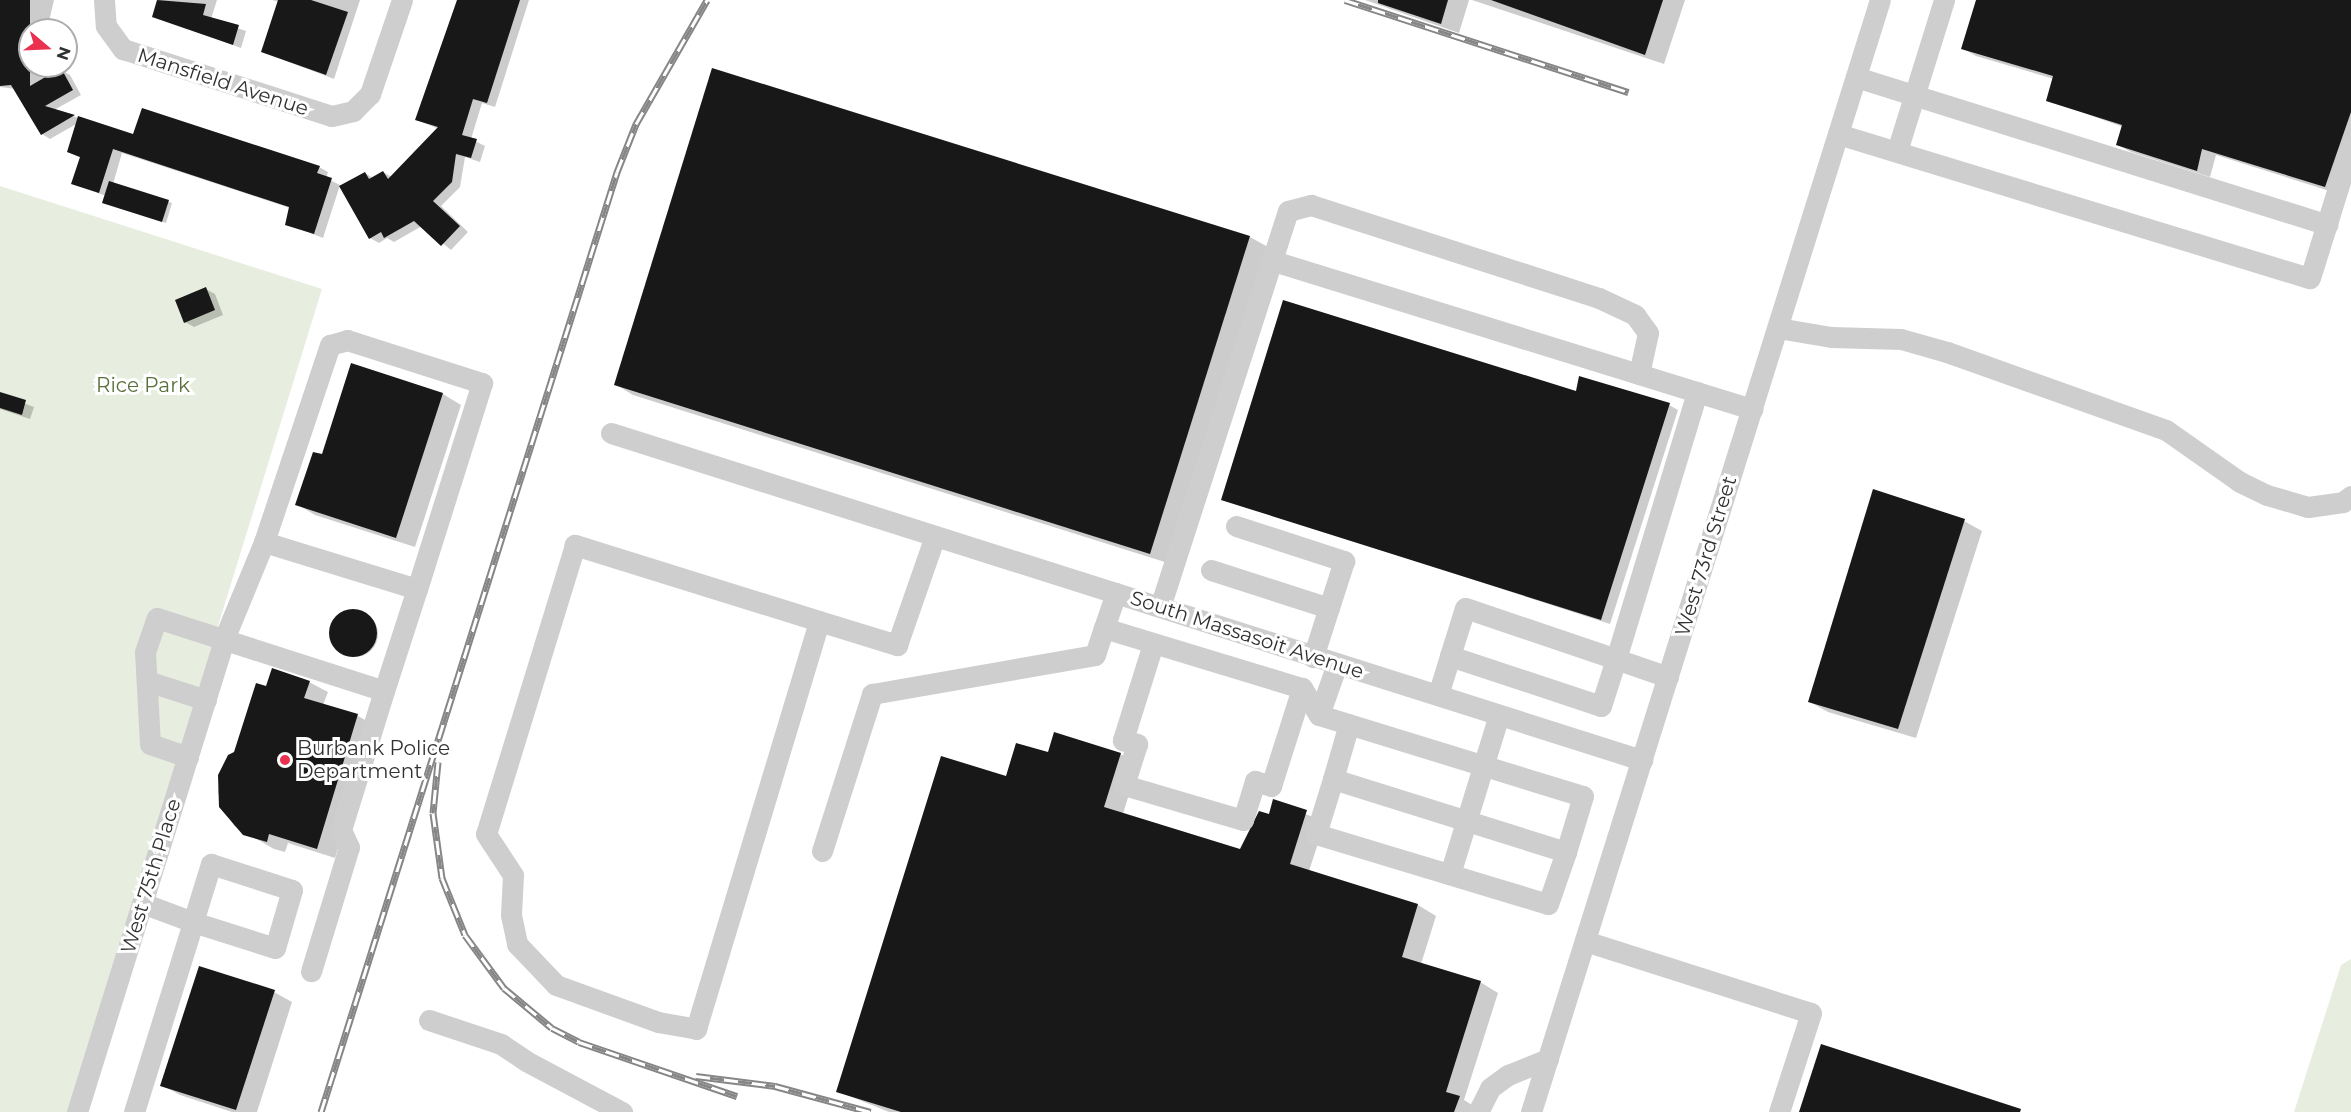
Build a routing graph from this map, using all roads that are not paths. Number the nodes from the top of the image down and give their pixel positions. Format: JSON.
{"nodes":[{"id":1,"x":104,"y":0,"type":"edge"},
{"id":2,"x":402,"y":0,"type":"edge"},
{"id":3,"x":1880,"y":0,"type":"edge"},
{"id":4,"x":1944,"y":0,"type":"edge"},
{"id":5,"x":1856,"y":77,"type":"junction"},
{"id":6,"x":1914,"y":95,"type":"junction"},
{"id":7,"x":1838,"y":134,"type":"junction"},
{"id":8,"x":2351,"y":146,"type":"edge"},
{"id":9,"x":1897,"y":151,"type":"junction"},
{"id":10,"x":2327,"y":225,"type":"junction"},
{"id":11,"x":1270,"y":260,"type":"junction"},
{"id":12,"x":1778,"y":328,"type":"junction"},
{"id":13,"x":1639,"y":374,"type":"junction"},
{"id":14,"x":1697,"y":392,"type":"junction"},
{"id":15,"x":1752,"y":409,"type":"junction"},
{"id":16,"x":611,"y":433,"type":"dead end"},
{"id":17,"x":2351,"y":496,"type":"edge"},
{"id":18,"x":1236,"y":526,"type":"dead end"},
{"id":19,"x":935,"y":536,"type":"junction"},
{"id":20,"x":264,"y":542,"type":"junction"},
{"id":21,"x":1210,"y":570,"type":"dead end"},
{"id":22,"x":417,"y":589,"type":"junction"},
{"id":23,"x":1116,"y":593,"type":"junction"},
{"id":24,"x":1160,"y":607,"type":"junction"},
{"id":25,"x":1329,"y":608,"type":"junction"},
{"id":26,"x":819,"y":621,"type":"junction"},
{"id":27,"x":1104,"y":628,"type":"junction"},
{"id":28,"x":224,"y":639,"type":"junction"},
{"id":29,"x":1153,"y":644,"type":"junction"},
{"id":30,"x":1450,"y":656,"type":"junction"},
{"id":31,"x":1313,"y":657,"type":"junction"},
{"id":32,"x":1616,"y":659,"type":"junction"},
{"id":33,"x":1337,"y":664,"type":"junction"},
{"id":34,"x":1668,"y":677,"type":"junction"},
{"id":35,"x":147,"y":681,"type":"junction"},
{"id":36,"x":1302,"y":688,"type":"junction"},
{"id":37,"x":384,"y":691,"type":"junction"},
{"id":38,"x":1438,"y":695,"type":"junction"},
{"id":39,"x":206,"y":700,"type":"junction"},
{"id":40,"x":1319,"y":715,"type":"junction"},
{"id":41,"x":1499,"y":715,"type":"junction"},
{"id":42,"x":1349,"y":724,"type":"junction"},
{"id":43,"x":188,"y":757,"type":"junction"},
{"id":44,"x":1642,"y":760,"type":"junction"},
{"id":45,"x":1483,"y":765,"type":"junction"},
{"id":46,"x":1333,"y":779,"type":"junction"},
{"id":47,"x":1466,"y":821,"type":"junction"},
{"id":48,"x":822,"y":851,"type":"dead end"},
{"id":49,"x":1566,"y":852,"type":"junction"},
{"id":50,"x":1450,"y":874,"type":"junction"},
{"id":51,"x":142,"y":903,"type":"junction"},
{"id":52,"x":193,"y":922,"type":"junction"},
{"id":53,"x":1585,"y":941,"type":"junction"},
{"id":54,"x":311,"y":971,"type":"dead end"},
{"id":55,"x":429,"y":1020,"type":"dead end"},
{"id":56,"x":1548,"y":1059,"type":"junction"},
{"id":57,"x":76,"y":1112,"type":"edge"},
{"id":58,"x":134,"y":1112,"type":"edge"},
{"id":59,"x":622,"y":1112,"type":"edge"},
{"id":60,"x":1478,"y":1112,"type":"edge"},
{"id":61,"x":1531,"y":1112,"type":"edge"},
{"id":62,"x":1779,"y":1112,"type":"edge"}],
"edges":[{"from":1,"to":2,"type":"street","name":"Mansfield Avenue"},
{"from":3,"to":5,"type":"street","name":"West 73rd Street"},
{"from":4,"to":6,"type":"street"},
{"from":5,"to":6,"type":"street"},
{"from":5,"to":7,"type":"street","name":"West 73rd Street"},
{"from":6,"to":9,"type":"street"},
{"from":6,"to":10,"type":"street"},
{"from":7,"to":9,"type":"street"},
{"from":7,"to":12,"type":"street","name":"West 73rd Street"},
{"from":8,"to":10,"type":"street"},
{"from":9,"to":10,"type":"street"},
{"from":11,"to":13,"type":"street"},
{"from":11,"to":13,"type":"street"},
{"from":11,"to":24,"type":"street"},
{"from":12,"to":15,"type":"street","name":"West 73rd Street"},
{"from":12,"to":17,"type":"street"},
{"from":13,"to":14,"type":"street"},
{"from":14,"to":15,"type":"street"},
{"from":14,"to":32,"type":"street"},
{"from":15,"to":34,"type":"street","name":"West 73rd Street"},
{"from":16,"to":19,"type":"street","name":"South Massasoit Avenue"},
{"from":18,"to":25,"type":"street"},
{"from":19,"to":23,"type":"street","name":"South Massasoit Avenue"},
{"from":19,"to":26,"type":"street"},
{"from":20,"to":22,"type":"street"},
{"from":20,"to":22,"type":"street","name":"West 75th Place"},
{"from":20,"to":28,"type":"street","name":"West 75th Place"},
{"from":21,"to":25,"type":"street"},
{"from":22,"to":37,"type":"street"},
{"from":23,"to":24,"type":"street","name":"South Massasoit Avenue"},
{"from":23,"to":27,"type":"street"},
{"from":24,"to":31,"type":"street","name":"South Massasoit Avenue"},
{"from":25,"to":31,"type":"street"},
{"from":26,"to":26,"type":"street"},
{"from":27,"to":29,"type":"street"},
{"from":27,"to":48,"type":"street"},
{"from":28,"to":35,"type":"street"},
{"from":28,"to":37,"type":"street"},
{"from":28,"to":39,"type":"street","name":"West 75th Place"},
{"from":29,"to":36,"type":"street"},
{"from":29,"to":36,"type":"street"},
{"from":30,"to":32,"type":"street"},
{"from":30,"to":32,"type":"street"},
{"from":30,"to":38,"type":"street"},
{"from":31,"to":33,"type":"street","name":"South Massasoit Avenue"},
{"from":32,"to":34,"type":"street"},
{"from":33,"to":38,"type":"street","name":"South Massasoit Avenue"},
{"from":33,"to":40,"type":"street"},
{"from":34,"to":44,"type":"street","name":"West 73rd Street"},
{"from":35,"to":39,"type":"street"},
{"from":35,"to":43,"type":"street"},
{"from":36,"to":40,"type":"street"},
{"from":37,"to":54,"type":"street"},
{"from":38,"to":41,"type":"street","name":"South Massasoit Avenue"},
{"from":39,"to":43,"type":"street","name":"West 75th Place"},
{"from":40,"to":42,"type":"street"},
{"from":41,"to":44,"type":"street","name":"South Massasoit Avenue"},
{"from":41,"to":45,"type":"street"},
{"from":42,"to":45,"type":"street"},
{"from":42,"to":46,"type":"street"},
{"from":43,"to":51,"type":"street","name":"West 75th Place"},
{"from":44,"to":53,"type":"street","name":"West 73rd Street"},
{"from":45,"to":47,"type":"street"},
{"from":45,"to":49,"type":"street"},
{"from":46,"to":47,"type":"street"},
{"from":46,"to":50,"type":"street"},
{"from":47,"to":49,"type":"street"},
{"from":47,"to":50,"type":"street"},
{"from":49,"to":50,"type":"street"},
{"from":51,"to":52,"type":"street"},
{"from":51,"to":57,"type":"street","name":"West 75th Place"},
{"from":52,"to":52,"type":"street"},
{"from":52,"to":58,"type":"street"},
{"from":53,"to":56,"type":"street","name":"West 73rd Street"},
{"from":53,"to":62,"type":"street"},
{"from":55,"to":59,"type":"street"},
{"from":56,"to":60,"type":"street"},
{"from":56,"to":61,"type":"street","name":"West 73rd Street"}]}
